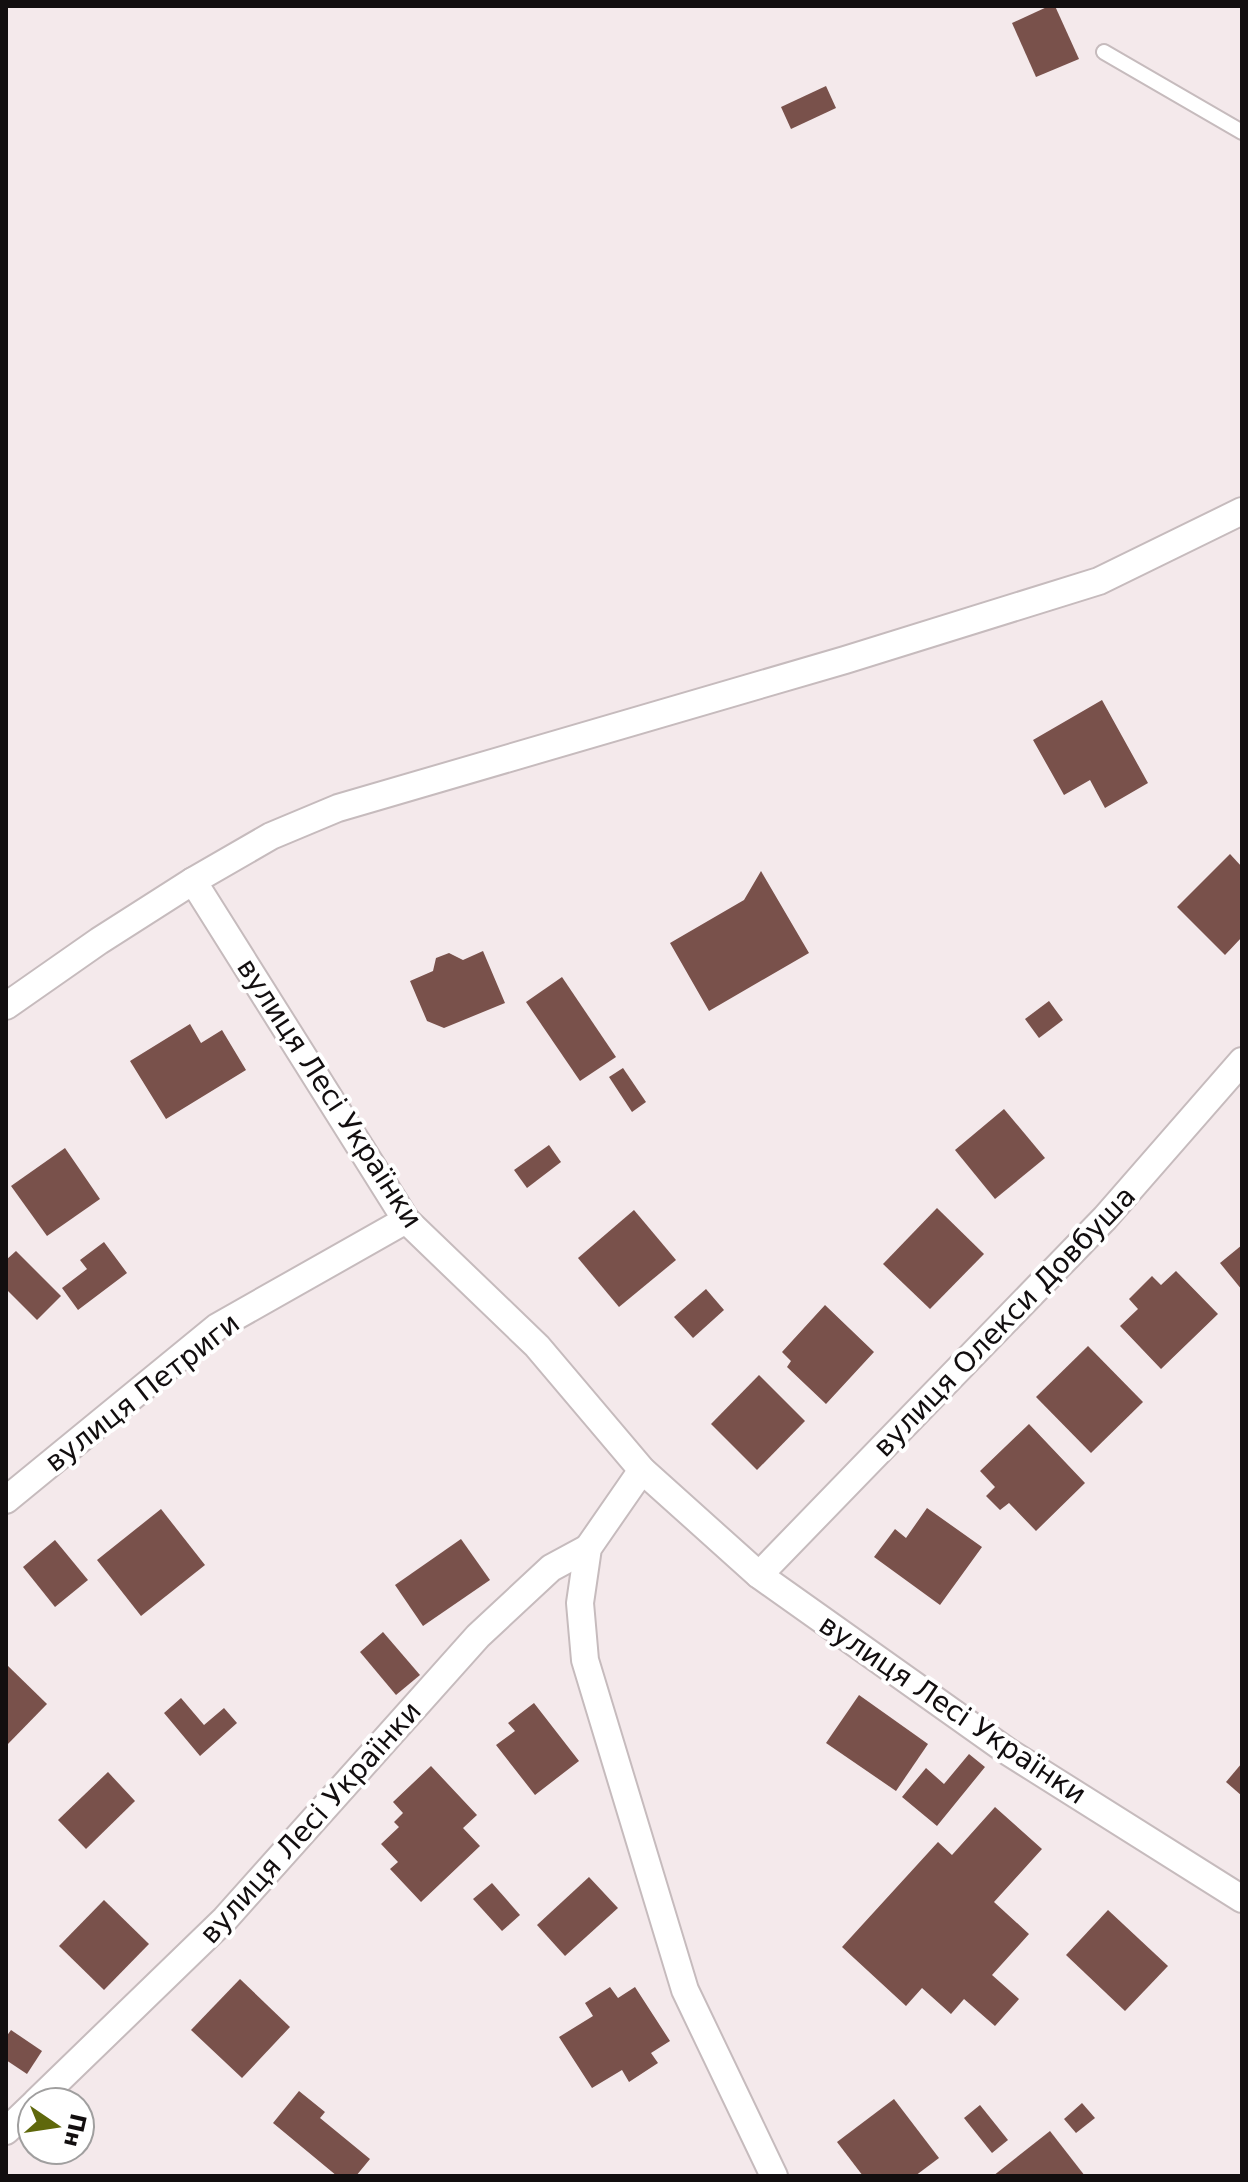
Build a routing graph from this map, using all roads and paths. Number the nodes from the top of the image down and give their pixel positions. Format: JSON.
{"nodes":[{"id":1,"x":1104,"y":52,"type":"dead end"},
{"id":2,"x":1242,"y":132,"type":"edge"},
{"id":3,"x":1242,"y":511,"type":"edge"},
{"id":4,"x":193,"y":881,"type":"junction"},
{"id":5,"x":6,"y":1006,"type":"edge"},
{"id":6,"x":1242,"y":1061,"type":"edge"},
{"id":7,"x":406,"y":1220,"type":"junction"},
{"id":8,"x":642,"y":1470,"type":"junction"},
{"id":9,"x":6,"y":1500,"type":"edge"},
{"id":10,"x":588,"y":1548,"type":"junction"},
{"id":11,"x":759,"y":1575,"type":"junction"},
{"id":12,"x":1242,"y":1899,"type":"edge"},
{"id":13,"x":53,"y":2086,"type":"edge"},
{"id":14,"x":774,"y":2176,"type":"edge"}],
"edges":[{"from":1,"to":2,"type":"lane"},
{"from":3,"to":4,"type":"street"},
{"from":4,"to":5,"type":"street"},
{"from":4,"to":7,"type":"street","name":"вулиця Лесі Українки"},
{"from":6,"to":11,"type":"street","name":"вулиця Олекси Довбуша"},
{"from":7,"to":8,"type":"street","name":"вулиця Лесі Українки"},
{"from":7,"to":9,"type":"street","name":"вулиця Петриги"},
{"from":8,"to":10,"type":"street","name":"вулиця Лесі Українки"},
{"from":8,"to":11,"type":"street","name":"вулиця Лесі Українки"},
{"from":10,"to":13,"type":"street","name":"вулиця Лесі Українки"},
{"from":10,"to":14,"type":"street","name":"вулиця Лесі Українки"},
{"from":11,"to":12,"type":"street","name":"вулиця Лесі Українки"}]}
